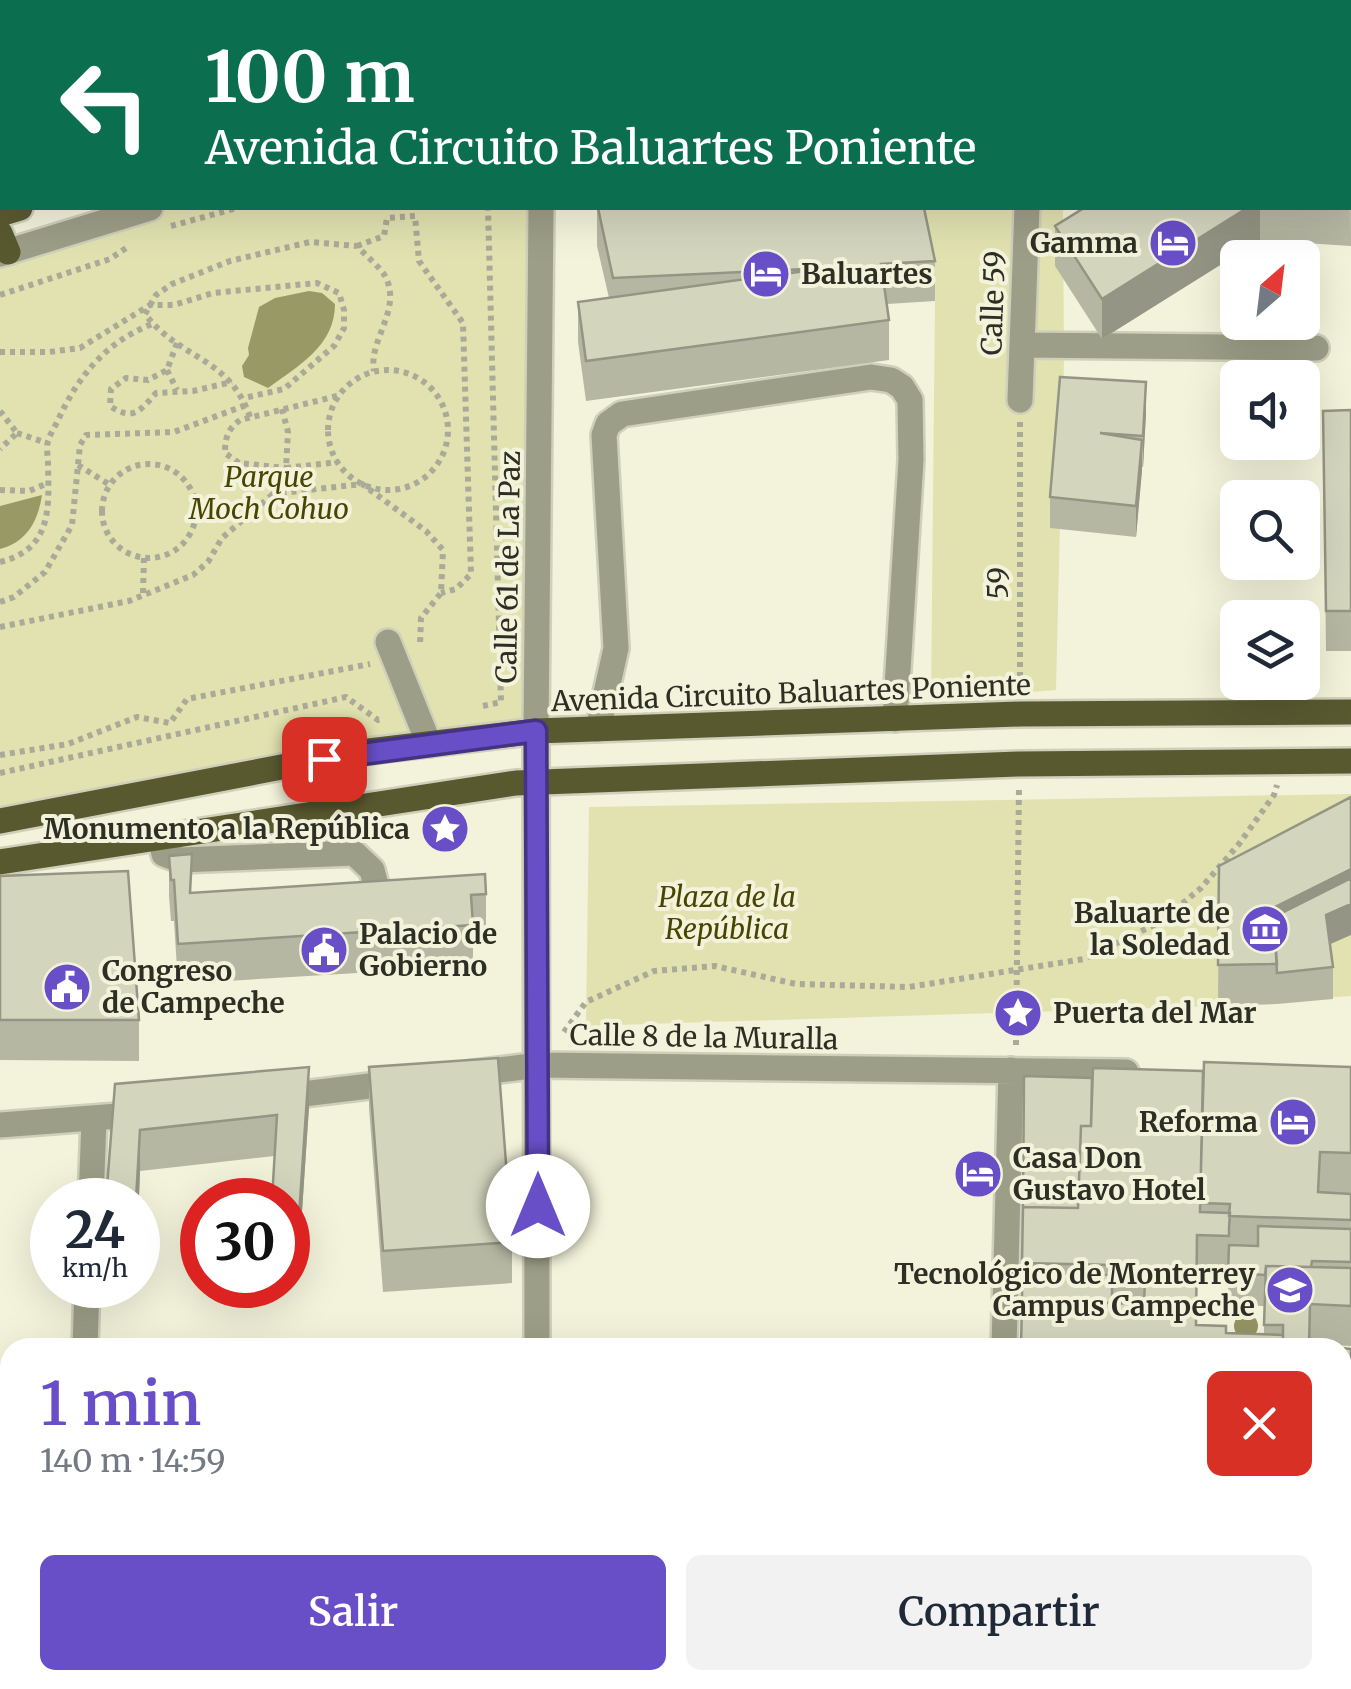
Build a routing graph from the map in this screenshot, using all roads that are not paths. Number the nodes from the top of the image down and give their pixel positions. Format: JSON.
{"nodes":[{"id":1,"x":541,"y":210,"type":"edge"},
{"id":2,"x":1027,"y":210,"type":"edge"},
{"id":3,"x":157,"y":218,"type":"edge"},
{"id":4,"x":3,"y":246,"type":"edge"},
{"id":5,"x":1022,"y":345,"type":"junction"},
{"id":6,"x":1316,"y":348,"type":"dead end"},
{"id":7,"x":1020,"y":400,"type":"road end"},
{"id":8,"x":388,"y":642,"type":"dead end"},
{"id":9,"x":1351,"y":712,"type":"edge"},
{"id":10,"x":895,"y":718,"type":"junction"},
{"id":11,"x":598,"y":729,"type":"junction"},
{"id":12,"x":536,"y":731,"type":"junction"},
{"id":13,"x":429,"y":744,"type":"junction"},
{"id":14,"x":1351,"y":761,"type":"edge"},
{"id":15,"x":538,"y":782,"type":"junction"},
{"id":16,"x":0,"y":821,"type":"edge"},
{"id":17,"x":160,"y":836,"type":"junction"},
{"id":18,"x":0,"y":862,"type":"edge"},
{"id":19,"x":379,"y":898,"type":"edge"},
{"id":20,"x":539,"y":1065,"type":"junction"},
{"id":21,"x":1011,"y":1070,"type":"junction"},
{"id":22,"x":1143,"y":1072,"type":"edge"},
{"id":23,"x":248,"y":1101,"type":"edge"},
{"id":24,"x":171,"y":1110,"type":"edge"},
{"id":25,"x":94,"y":1120,"type":"junction"},
{"id":26,"x":0,"y":1125,"type":"edge"},
{"id":27,"x":91,"y":1178,"type":"edge"},
{"id":28,"x":87,"y":1308,"type":"edge"},
{"id":29,"x":85,"y":1338,"type":"edge"},
{"id":30,"x":537,"y":1338,"type":"edge"},
{"id":31,"x":1004,"y":1338,"type":"edge"}],
"edges":[{"from":1,"to":12,"type":"street","name":"Calle 61 de La Paz"},
{"from":2,"to":5,"type":"street","name":"Calle 59"},
{"from":3,"to":4,"type":"street"},
{"from":5,"to":6,"type":"street"},
{"from":5,"to":7,"type":"street","name":"Calle 59"},
{"from":8,"to":13,"type":"street"},
{"from":9,"to":10,"type":"main road","name":"Avenida Circuito Baluartes Poniente"},
{"from":10,"to":11,"type":"main road","name":"Avenida Circuito Baluartes Poniente"},
{"from":10,"to":11,"type":"street"},
{"from":11,"to":12,"type":"main road","name":"Avenida Circuito Baluartes Poniente"},
{"from":12,"to":13,"type":"main road","name":"Avenida Circuito Baluartes Poniente"},
{"from":12,"to":15,"type":"street","name":"Calle 61 de La Paz"},
{"from":13,"to":16,"type":"main road","name":"Avenida Circuito Baluartes Poniente"},
{"from":14,"to":15,"type":"main road"},
{"from":15,"to":17,"type":"main road"},
{"from":15,"to":20,"type":"street","name":"Calle 61 de La Paz"},
{"from":17,"to":18,"type":"main road"},
{"from":17,"to":19,"type":"street"},
{"from":20,"to":21,"type":"street","name":"Calle 8 de la Muralla"},
{"from":20,"to":23,"type":"street","name":"Calle 8 de la Muralla"},
{"from":20,"to":30,"type":"street","name":"Calle 61 de La Paz"},
{"from":21,"to":22,"type":"street","name":"Calle 8 de la Muralla"},
{"from":21,"to":31,"type":"street"},
{"from":24,"to":25,"type":"street"},
{"from":25,"to":26,"type":"street"},
{"from":25,"to":27,"type":"street"},
{"from":28,"to":29,"type":"street"}]}
